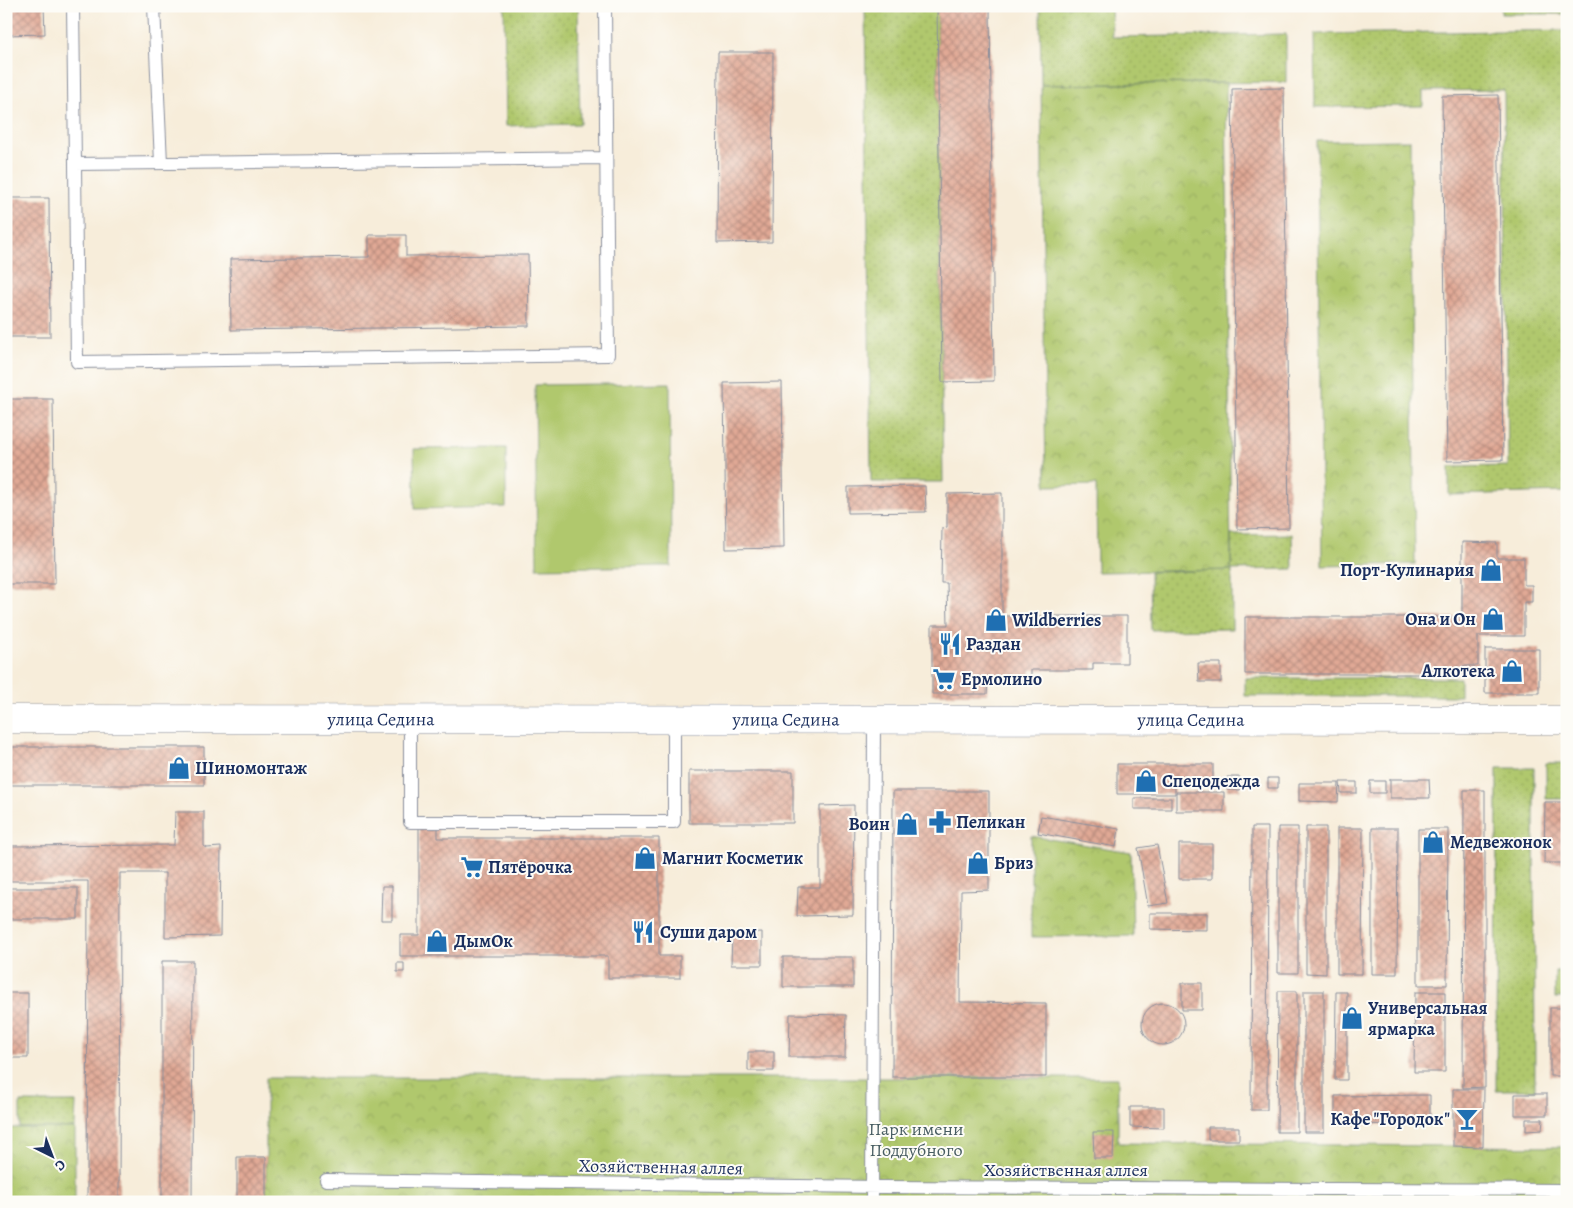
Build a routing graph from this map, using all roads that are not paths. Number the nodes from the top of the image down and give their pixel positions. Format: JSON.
{"nodes":[{"id":1,"x":73,"y":6,"type":"edge"},
{"id":2,"x":154,"y":6,"type":"edge"},
{"id":3,"x":604,"y":6,"type":"edge"},
{"id":4,"x":606,"y":158,"type":"junction"},
{"id":5,"x":161,"y":163,"type":"junction"},
{"id":6,"x":75,"y":164,"type":"junction"},
{"id":7,"x":6,"y":719,"type":"edge"},
{"id":8,"x":410,"y":720,"type":"junction"},
{"id":9,"x":674,"y":720,"type":"junction"},
{"id":10,"x":874,"y":720,"type":"junction"},
{"id":11,"x":1567,"y":720,"type":"edge"},
{"id":12,"x":326,"y":1180,"type":"dead end"},
{"id":13,"x":872,"y":1186,"type":"junction"},
{"id":14,"x":1567,"y":1190,"type":"edge"},
{"id":15,"x":872,"y":1202,"type":"edge"}],
"edges":[{"from":1,"to":6,"type":"lane"},
{"from":2,"to":5,"type":"lane"},
{"from":3,"to":4,"type":"lane"},
{"from":4,"to":5,"type":"lane"},
{"from":4,"to":6,"type":"lane"},
{"from":5,"to":6,"type":"lane"},
{"from":7,"to":8,"type":"street","name":"улица Седина"},
{"from":8,"to":9,"type":"street","name":"улица Седина"},
{"from":8,"to":9,"type":"lane"},
{"from":9,"to":10,"type":"street","name":"улица Седина"},
{"from":10,"to":11,"type":"street","name":"улица Седина"},
{"from":10,"to":13,"type":"lane"},
{"from":12,"to":13,"type":"lane","name":"Хозяйственная аллея"},
{"from":13,"to":14,"type":"lane","name":"Хозяйственная аллея"},
{"from":13,"to":15,"type":"lane"}]}
